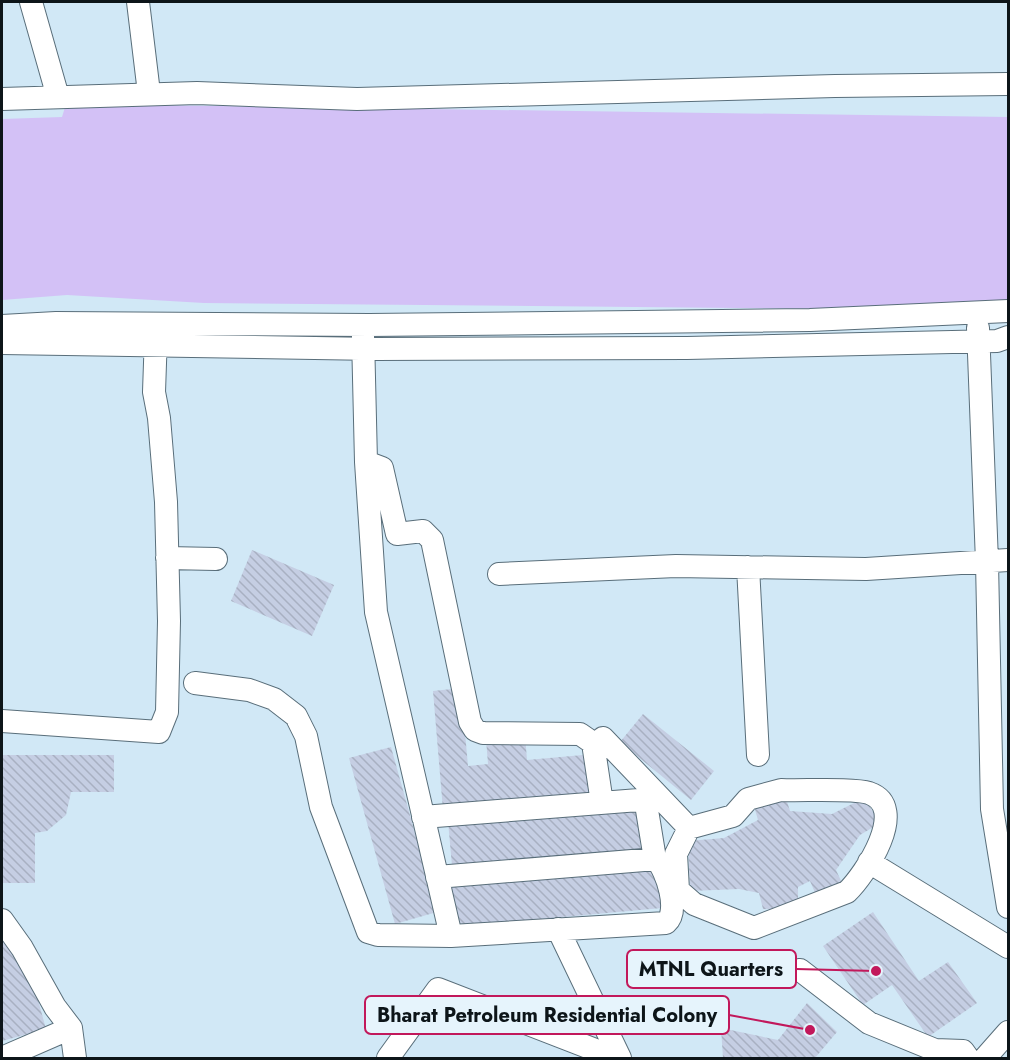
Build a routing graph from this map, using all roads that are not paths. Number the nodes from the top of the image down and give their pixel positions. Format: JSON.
{"nodes":[{"id":1,"x":31,"y":2,"type":"edge"},
{"id":2,"x":138,"y":2,"type":"edge"},
{"id":3,"x":1008,"y":84,"type":"edge"},
{"id":4,"x":149,"y":93,"type":"junction"},
{"id":5,"x":58,"y":97,"type":"junction"},
{"id":6,"x":2,"y":99,"type":"edge"},
{"id":7,"x":1008,"y":311,"type":"edge"},
{"id":8,"x":977,"y":314,"type":"junction"},
{"id":9,"x":854,"y":318,"type":"junction"},
{"id":10,"x":610,"y":322,"type":"junction"},
{"id":11,"x":536,"y":323,"type":"junction"},
{"id":12,"x":155,"y":324,"type":"junction"},
{"id":13,"x":267,"y":324,"type":"junction"},
{"id":14,"x":363,"y":325,"type":"junction"},
{"id":15,"x":2,"y":326,"type":"edge"},
{"id":16,"x":47,"y":334,"type":"junction"},
{"id":17,"x":1008,"y":338,"type":"edge"},
{"id":18,"x":978,"y":341,"type":"junction"},
{"id":19,"x":2,"y":343,"type":"edge"},
{"id":20,"x":856,"y":343,"type":"junction"},
{"id":21,"x":158,"y":347,"type":"junction"},
{"id":22,"x":267,"y":348,"type":"junction"},
{"id":23,"x":537,"y":348,"type":"junction"},
{"id":24,"x":611,"y":348,"type":"junction"},
{"id":25,"x":363,"y":349,"type":"junction"},
{"id":26,"x":366,"y":462,"type":"junction"},
{"id":27,"x":397,"y":534,"type":"junction"},
{"id":28,"x":371,"y":537,"type":"junction"},
{"id":29,"x":167,"y":558,"type":"junction"},
{"id":30,"x":216,"y":559,"type":"dead end"},
{"id":31,"x":998,"y":561,"type":"edge"},
{"id":32,"x":748,"y":567,"type":"junction"},
{"id":33,"x":499,"y":574,"type":"dead end"},
{"id":34,"x":195,"y":683,"type":"dead end"},
{"id":35,"x":2,"y":721,"type":"edge"},
{"id":36,"x":603,"y":738,"type":"dead end"},
{"id":37,"x":758,"y":755,"type":"dead end"},
{"id":38,"x":603,"y":803,"type":"junction"},
{"id":39,"x":423,"y":817,"type":"junction"},
{"id":40,"x":689,"y":828,"type":"junction"},
{"id":41,"x":655,"y":859,"type":"junction"},
{"id":42,"x":869,"y":862,"type":"junction"},
{"id":43,"x":437,"y":877,"type":"junction"},
{"id":44,"x":1008,"y":907,"type":"edge"},
{"id":45,"x":2,"y":920,"type":"edge"},
{"id":46,"x":558,"y":929,"type":"junction"},
{"id":47,"x":451,"y":936,"type":"junction"},
{"id":48,"x":1008,"y":947,"type":"edge"},
{"id":49,"x":800,"y":970,"type":"dead end"},
{"id":50,"x":71,"y":1028,"type":"junction"},
{"id":51,"x":1008,"y":1032,"type":"edge"},
{"id":52,"x":2,"y":1058,"type":"edge"},
{"id":53,"x":75,"y":1059,"type":"edge"},
{"id":54,"x":388,"y":1059,"type":"edge"},
{"id":55,"x":618,"y":1059,"type":"edge"},
{"id":56,"x":968,"y":1059,"type":"edge"},
{"id":57,"x":985,"y":1059,"type":"edge"}],
"edges":[{"from":1,"to":5,"type":"street"},
{"from":2,"to":4,"type":"street"},
{"from":3,"to":4,"type":"street"},
{"from":4,"to":5,"type":"street"},
{"from":5,"to":6,"type":"street"},
{"from":7,"to":8,"type":"street"},
{"from":8,"to":9,"type":"street"},
{"from":8,"to":18,"type":"street"},
{"from":9,"to":10,"type":"street"},
{"from":9,"to":20,"type":"street"},
{"from":10,"to":11,"type":"street"},
{"from":10,"to":24,"type":"street"},
{"from":11,"to":14,"type":"street"},
{"from":11,"to":23,"type":"street"},
{"from":12,"to":13,"type":"street"},
{"from":12,"to":16,"type":"street"},
{"from":12,"to":21,"type":"street"},
{"from":13,"to":14,"type":"street"},
{"from":13,"to":22,"type":"street"},
{"from":14,"to":25,"type":"street"},
{"from":15,"to":16,"type":"street"},
{"from":16,"to":19,"type":"street"},
{"from":16,"to":21,"type":"street"},
{"from":17,"to":18,"type":"street"},
{"from":18,"to":20,"type":"street"},
{"from":18,"to":31,"type":"street"},
{"from":20,"to":24,"type":"street"},
{"from":21,"to":22,"type":"street"},
{"from":21,"to":29,"type":"street"},
{"from":22,"to":25,"type":"street"},
{"from":23,"to":24,"type":"street"},
{"from":23,"to":25,"type":"street"},
{"from":25,"to":26,"type":"street"},
{"from":26,"to":27,"type":"street"},
{"from":26,"to":28,"type":"street"},
{"from":27,"to":28,"type":"street"},
{"from":27,"to":38,"type":"street"},
{"from":28,"to":39,"type":"street"},
{"from":29,"to":30,"type":"street"},
{"from":29,"to":35,"type":"street"},
{"from":31,"to":32,"type":"street"},
{"from":31,"to":44,"type":"street"},
{"from":32,"to":33,"type":"street"},
{"from":32,"to":37,"type":"street"},
{"from":34,"to":47,"type":"street"},
{"from":36,"to":40,"type":"street"},
{"from":38,"to":39,"type":"street"},
{"from":38,"to":41,"type":"street"},
{"from":39,"to":43,"type":"street"},
{"from":40,"to":42,"type":"street"},
{"from":40,"to":42,"type":"street"},
{"from":41,"to":43,"type":"street"},
{"from":41,"to":46,"type":"street"},
{"from":42,"to":48,"type":"street"},
{"from":43,"to":47,"type":"street"},
{"from":45,"to":50,"type":"street"},
{"from":46,"to":47,"type":"street"},
{"from":46,"to":55,"type":"street"},
{"from":49,"to":56,"type":"street"},
{"from":50,"to":52,"type":"street"},
{"from":50,"to":53,"type":"street"},
{"from":51,"to":57,"type":"street"},
{"from":54,"to":55,"type":"street"}]}
